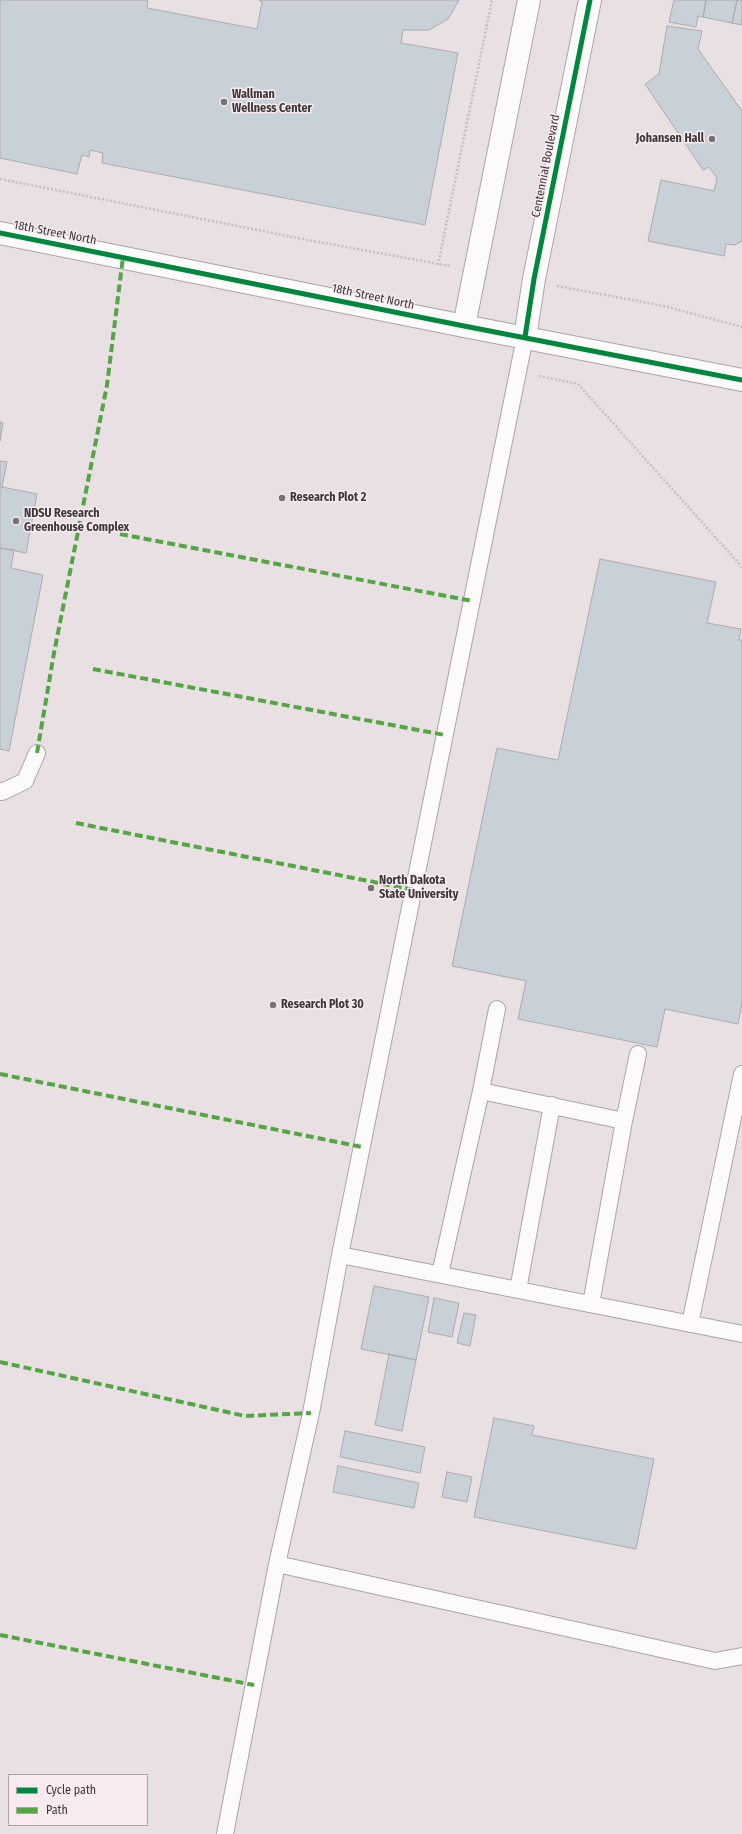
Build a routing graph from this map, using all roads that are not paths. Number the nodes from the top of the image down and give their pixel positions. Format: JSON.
{"nodes":[{"id":1,"x":529,"y":0,"type":"edge"},
{"id":2,"x":590,"y":0,"type":"edge"},
{"id":3,"x":0,"y":232,"type":"edge"},
{"id":4,"x":464,"y":326,"type":"junction"},
{"id":5,"x":525,"y":337,"type":"junction"},
{"id":6,"x":742,"y":380,"type":"edge"},
{"id":7,"x":37,"y":753,"type":"dead end"},
{"id":8,"x":0,"y":791,"type":"edge"},
{"id":9,"x":497,"y":1009,"type":"dead end"},
{"id":10,"x":638,"y":1054,"type":"dead end"},
{"id":11,"x":742,"y":1074,"type":"edge"},
{"id":12,"x":481,"y":1091,"type":"junction"},
{"id":13,"x":552,"y":1105,"type":"junction"},
{"id":14,"x":624,"y":1121,"type":"junction"},
{"id":15,"x":340,"y":1255,"type":"junction"},
{"id":16,"x":440,"y":1274,"type":"junction"},
{"id":17,"x":518,"y":1290,"type":"junction"},
{"id":18,"x":591,"y":1304,"type":"junction"},
{"id":19,"x":690,"y":1324,"type":"junction"},
{"id":20,"x":742,"y":1334,"type":"edge"},
{"id":21,"x":277,"y":1564,"type":"junction"},
{"id":22,"x":742,"y":1656,"type":"edge"},
{"id":23,"x":225,"y":1834,"type":"edge"}],
"edges":[{"from":1,"to":4,"type":"street"},
{"from":2,"to":5,"type":"street","name":"Centennial Boulevard"},
{"from":3,"to":4,"type":"street","name":"18th Street North"},
{"from":4,"to":5,"type":"street","name":"18th Street North"},
{"from":5,"to":6,"type":"street","name":"18th Street North"},
{"from":5,"to":15,"type":"lane"},
{"from":7,"to":8,"type":"lane"},
{"from":9,"to":12,"type":"lane"},
{"from":10,"to":14,"type":"lane"},
{"from":11,"to":19,"type":"lane"},
{"from":12,"to":13,"type":"lane"},
{"from":12,"to":16,"type":"lane"},
{"from":13,"to":14,"type":"lane"},
{"from":13,"to":17,"type":"lane"},
{"from":14,"to":18,"type":"lane"},
{"from":15,"to":16,"type":"lane"},
{"from":15,"to":21,"type":"lane"},
{"from":16,"to":17,"type":"lane"},
{"from":17,"to":18,"type":"lane"},
{"from":18,"to":19,"type":"lane"},
{"from":19,"to":20,"type":"lane"},
{"from":21,"to":22,"type":"lane"},
{"from":21,"to":23,"type":"lane"}]}
